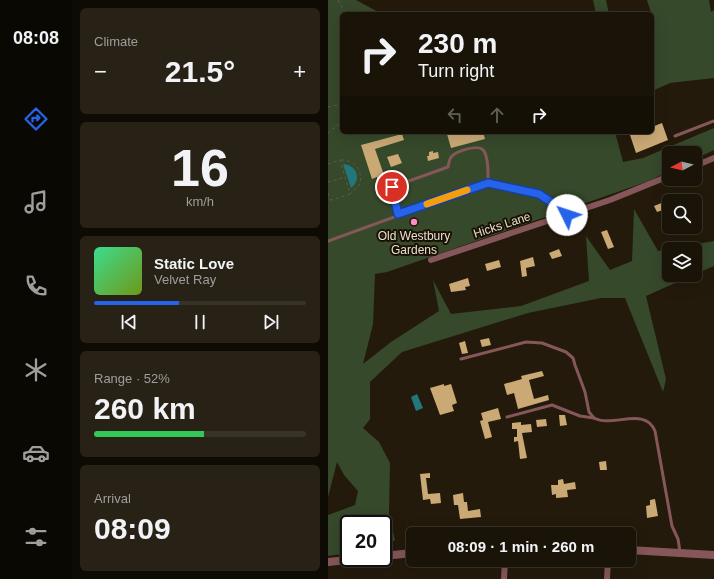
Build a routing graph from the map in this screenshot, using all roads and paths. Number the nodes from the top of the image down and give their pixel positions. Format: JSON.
{"nodes":[{"id":1,"x":338,"y":0,"type":"edge"},
{"id":2,"x":345,"y":12,"type":"edge"},
{"id":3,"x":340,"y":104,"type":"edge"},
{"id":4,"x":328,"y":107,"type":"edge"},
{"id":5,"x":714,"y":121,"type":"edge"},
{"id":6,"x":340,"y":123,"type":"edge"},
{"id":7,"x":328,"y":132,"type":"edge"},
{"id":8,"x":674,"y":136,"type":"dead end"},
{"id":9,"x":714,"y":158,"type":"edge"},
{"id":10,"x":340,"y":160,"type":"junction"},
{"id":11,"x":702,"y":163,"type":"edge"},
{"id":12,"x":328,"y":164,"type":"edge"},
{"id":13,"x":345,"y":177,"type":"junction"},
{"id":14,"x":662,"y":179,"type":"edge"},
{"id":15,"x":328,"y":182,"type":"edge"},
{"id":16,"x":488,"y":183,"type":"junction"},
{"id":17,"x":328,"y":193,"type":"edge"},
{"id":18,"x":350,"y":194,"type":"junction"},
{"id":19,"x":329,"y":201,"type":"edge"},
{"id":20,"x":398,"y":214,"type":"junction"},
{"id":21,"x":567,"y":215,"type":"junction"},
{"id":22,"x":328,"y":241,"type":"edge"},
{"id":23,"x":431,"y":260,"type":"dead end"},
{"id":24,"x":461,"y":359,"type":"dead end"},
{"id":25,"x":507,"y":417,"type":"dead end"},
{"id":26,"x":594,"y":418,"type":"junction"},
{"id":27,"x":636,"y":550,"type":"edge"},
{"id":28,"x":680,"y":552,"type":"junction"},
{"id":29,"x":406,"y":554,"type":"edge"},
{"id":30,"x":392,"y":555,"type":"edge"},
{"id":31,"x":714,"y":555,"type":"edge"},
{"id":32,"x":340,"y":561,"type":"edge"},
{"id":33,"x":328,"y":562,"type":"edge"},
{"id":34,"x":505,"y":567,"type":"edge"},
{"id":35,"x":608,"y":567,"type":"edge"},
{"id":36,"x":504,"y":579,"type":"edge"},
{"id":37,"x":607,"y":579,"type":"edge"}],
"edges":[{"from":1,"to":2,"type":"path"},
{"from":3,"to":4,"type":"path"},
{"from":5,"to":8,"type":"lane"},
{"from":6,"to":7,"type":"path"},
{"from":9,"to":11,"type":"street"},
{"from":10,"to":12,"type":"path"},
{"from":10,"to":13,"type":"path"},
{"from":10,"to":18,"type":"path"},
{"from":13,"to":15,"type":"path"},
{"from":13,"to":18,"type":"path"},
{"from":14,"to":21,"type":"street","name":"Hicks Lane"},
{"from":16,"to":20,"type":"lane"},
{"from":16,"to":20,"type":"lane"},
{"from":16,"to":21,"type":"lane"},
{"from":17,"to":19,"type":"path"},
{"from":18,"to":19,"type":"path"},
{"from":20,"to":22,"type":"lane"},
{"from":21,"to":23,"type":"street","name":"Hicks Lane"},
{"from":24,"to":26,"type":"lane"},
{"from":25,"to":26,"type":"lane"},
{"from":26,"to":28,"type":"lane"},
{"from":27,"to":28,"type":"street"},
{"from":28,"to":31,"type":"street"},
{"from":29,"to":30,"type":"street"},
{"from":32,"to":33,"type":"street"},
{"from":34,"to":36,"type":"street"},
{"from":35,"to":37,"type":"street"}]}
